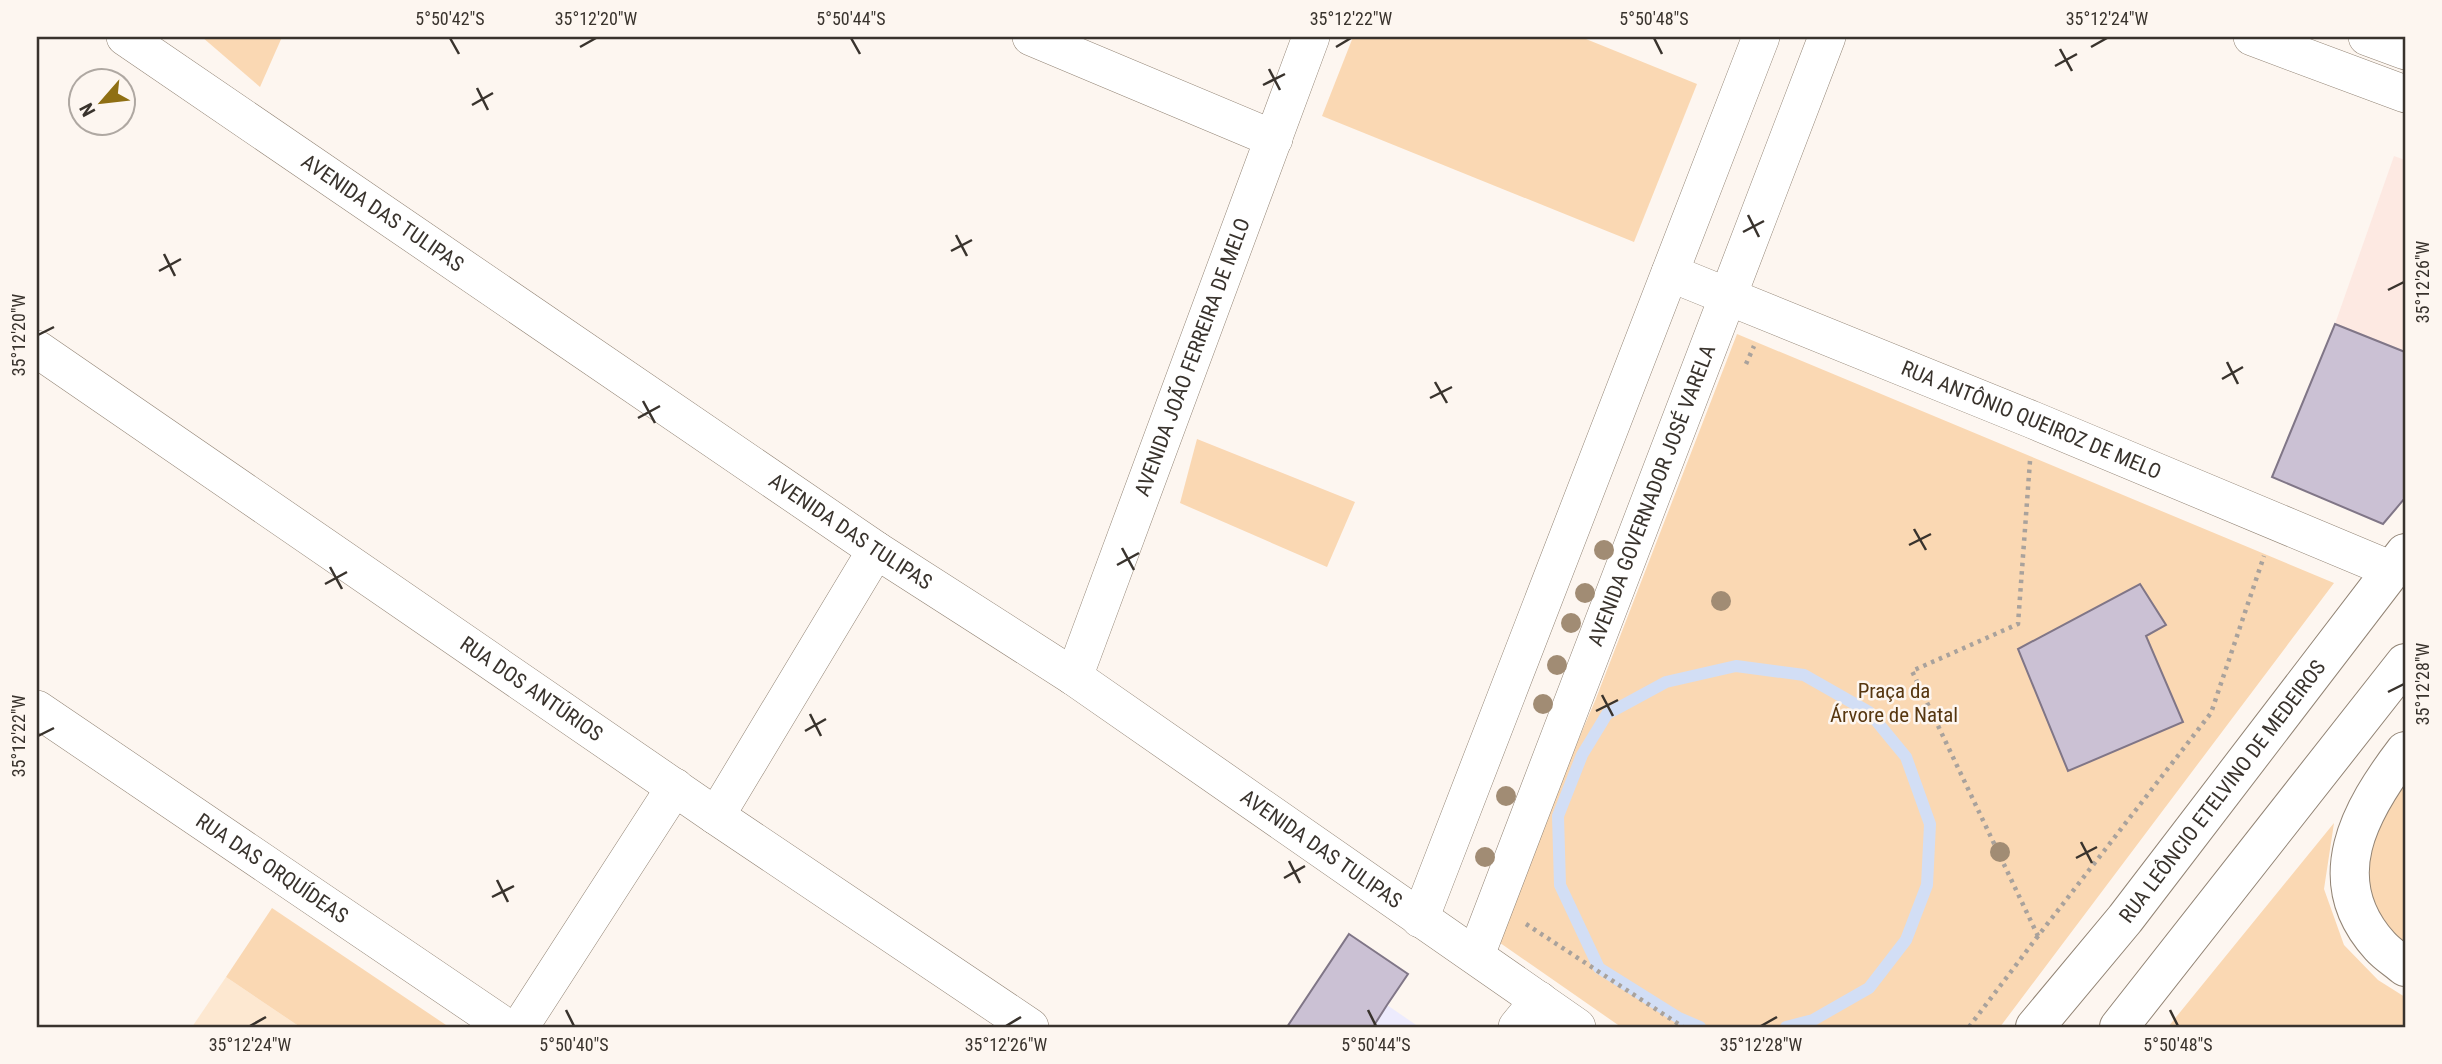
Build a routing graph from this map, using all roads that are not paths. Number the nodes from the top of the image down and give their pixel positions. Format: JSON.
{"nodes":[{"id":1,"x":125,"y":37,"type":"edge"},
{"id":2,"x":1031,"y":37,"type":"edge"},
{"id":3,"x":1311,"y":37,"type":"edge"},
{"id":4,"x":1761,"y":37,"type":"edge"},
{"id":5,"x":1827,"y":37,"type":"edge"},
{"id":6,"x":2367,"y":37,"type":"edge"},
{"id":7,"x":2272,"y":40,"type":"edge"},
{"id":8,"x":2405,"y":51,"type":"edge"},
{"id":9,"x":2405,"y":94,"type":"edge"},
{"id":10,"x":1274,"y":139,"type":"junction"},
{"id":11,"x":1670,"y":273,"type":"junction"},
{"id":12,"x":1726,"y":296,"type":"junction"},
{"id":13,"x":37,"y":349,"type":"edge"},
{"id":14,"x":876,"y":550,"type":"junction"},
{"id":15,"x":2398,"y":562,"type":"edge"},
{"id":16,"x":2405,"y":663,"type":"edge"},
{"id":17,"x":1074,"y":677,"type":"junction"},
{"id":18,"x":37,"y":709,"type":"edge"},
{"id":19,"x":2405,"y":751,"type":"edge"},
{"id":20,"x":675,"y":788,"type":"junction"},
{"id":21,"x":716,"y":816,"type":"junction"},
{"id":22,"x":1420,"y":919,"type":"junction"},
{"id":23,"x":1476,"y":956,"type":"junction"},
{"id":24,"x":2405,"y":967,"type":"edge"},
{"id":25,"x":1528,"y":1014,"type":"edge"},
{"id":26,"x":506,"y":1027,"type":"edge"},
{"id":27,"x":520,"y":1027,"type":"edge"},
{"id":28,"x":1030,"y":1027,"type":"edge"},
{"id":29,"x":1577,"y":1027,"type":"edge"},
{"id":30,"x":2035,"y":1027,"type":"edge"},
{"id":31,"x":2119,"y":1027,"type":"edge"}],
"edges":[{"from":1,"to":14,"type":"street","name":"AVENIDA DAS TULIPAS"},
{"from":2,"to":10,"type":"street"},
{"from":3,"to":10,"type":"street","name":"AVENIDA JOÃO FERREIRA DE MELO"},
{"from":4,"to":11,"type":"street"},
{"from":5,"to":12,"type":"street","name":"AVENIDA GOVERNADOR JOSÉ VARELA"},
{"from":6,"to":8,"type":"street"},
{"from":7,"to":9,"type":"street"},
{"from":10,"to":17,"type":"street","name":"AVENIDA JOÃO FERREIRA DE MELO"},
{"from":11,"to":12,"type":"street","name":"RUA ANTÔNIO QUEIROZ DE MELO"},
{"from":11,"to":22,"type":"street"},
{"from":12,"to":15,"type":"street","name":"RUA ANTÔNIO QUEIROZ DE MELO"},
{"from":12,"to":23,"type":"street","name":"AVENIDA GOVERNADOR JOSÉ VARELA"},
{"from":13,"to":20,"type":"street","name":"RUA DOS ANTÚRIOS"},
{"from":14,"to":17,"type":"street","name":"AVENIDA DAS TULIPAS"},
{"from":14,"to":21,"type":"street"},
{"from":15,"to":30,"type":"main road","name":"RUA LEÔNCIO ETELVINO DE MEDEIROS"},
{"from":16,"to":31,"type":"main road"},
{"from":17,"to":22,"type":"street","name":"AVENIDA DAS TULIPAS"},
{"from":18,"to":26,"type":"street","name":"RUA DAS ORQUÍDEAS"},
{"from":19,"to":24,"type":"main road"},
{"from":20,"to":21,"type":"street","name":"RUA DOS ANTÚRIOS"},
{"from":20,"to":27,"type":"street"},
{"from":21,"to":28,"type":"street","name":"RUA DOS ANTÚRIOS"},
{"from":22,"to":23,"type":"street","name":"AVENIDA DAS TULIPAS"},
{"from":23,"to":25,"type":"street","name":"AVENIDA DAS TULIPAS"},
{"from":25,"to":29,"type":"street","name":"AVENIDA DAS TULIPAS"}]}
